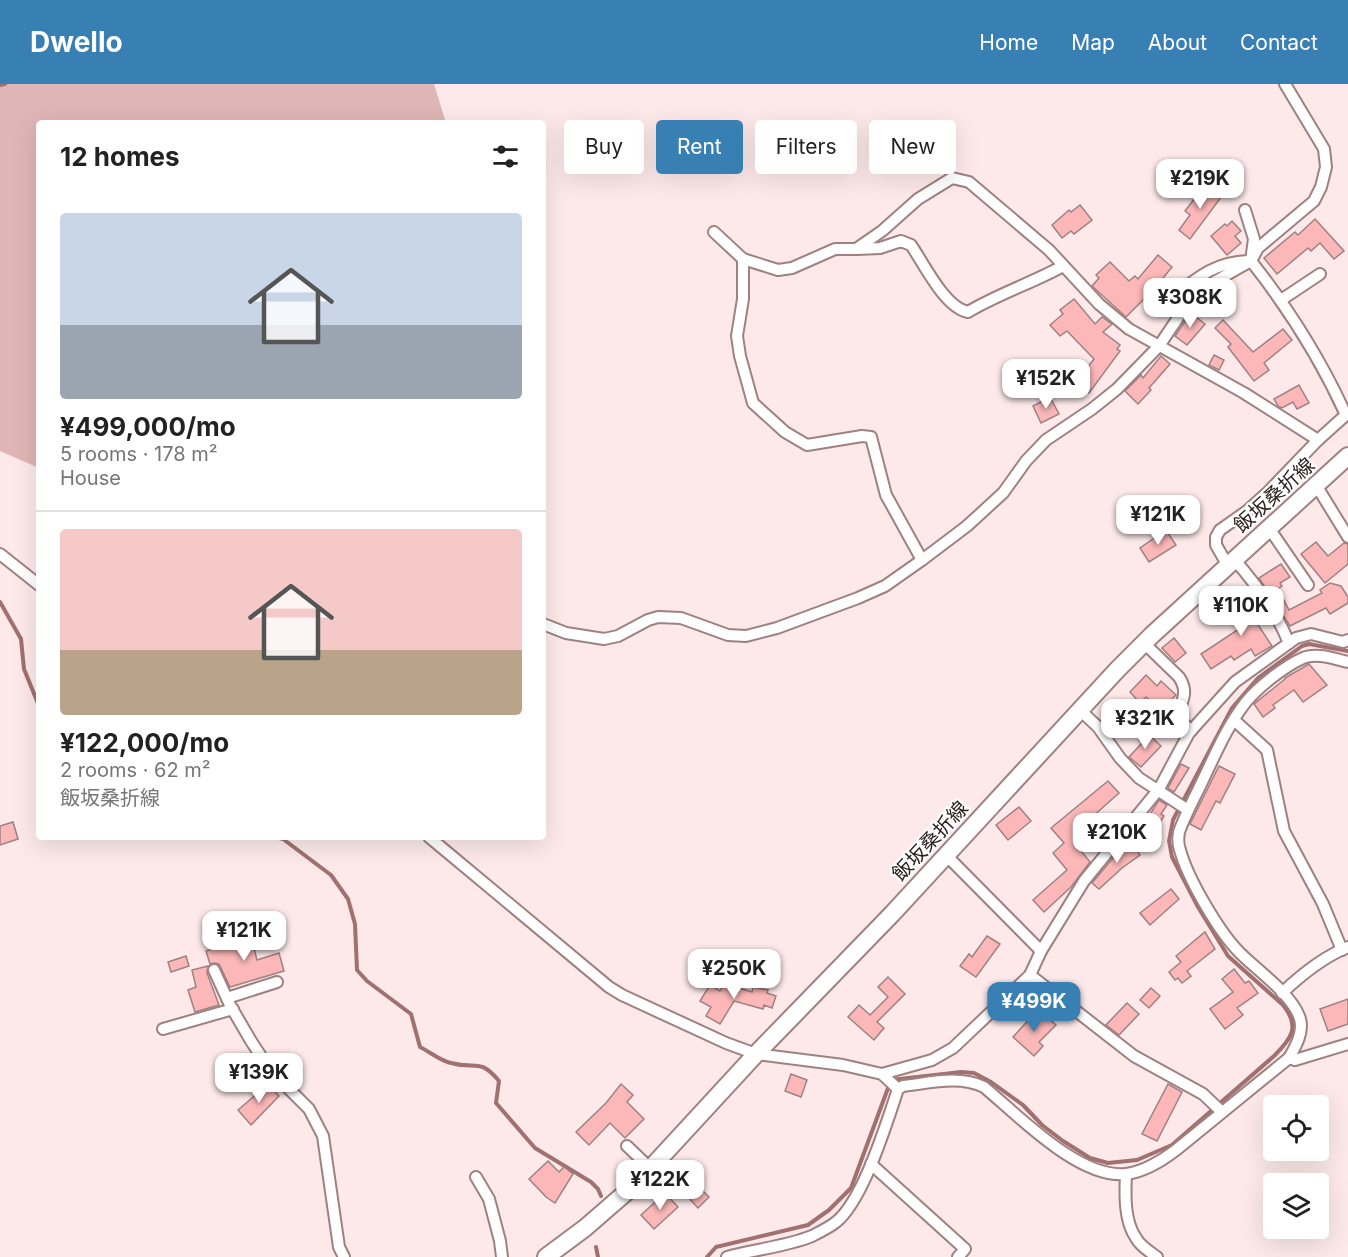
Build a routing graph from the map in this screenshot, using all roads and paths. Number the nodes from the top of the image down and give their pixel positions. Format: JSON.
{"nodes":[{"id":1,"x":1285,"y":84,"type":"edge"},
{"id":2,"x":1245,"y":210,"type":"dead end"},
{"id":3,"x":714,"y":232,"type":"dead end"},
{"id":4,"x":856,"y":249,"type":"junction"},
{"id":5,"x":743,"y":259,"type":"junction"},
{"id":6,"x":1251,"y":261,"type":"junction"},
{"id":7,"x":1063,"y":266,"type":"junction"},
{"id":8,"x":1320,"y":273,"type":"dead end"},
{"id":9,"x":1177,"y":294,"type":"dead end"},
{"id":10,"x":1281,"y":300,"type":"junction"},
{"id":11,"x":1159,"y":346,"type":"junction"},
{"id":12,"x":1347,"y":414,"type":"edge"},
{"id":13,"x":1318,"y":440,"type":"junction"},
{"id":14,"x":1348,"y":456,"type":"edge"},
{"id":15,"x":1317,"y":485,"type":"junction"},
{"id":16,"x":1269,"y":528,"type":"junction"},
{"id":17,"x":1348,"y":537,"type":"edge"},
{"id":18,"x":0,"y":554,"type":"edge"},
{"id":19,"x":922,"y":560,"type":"junction"},
{"id":20,"x":1231,"y":563,"type":"junction"},
{"id":21,"x":36,"y":583,"type":"edge"},
{"id":22,"x":1308,"y":585,"type":"dead end"},
{"id":23,"x":546,"y":625,"type":"edge"},
{"id":24,"x":1348,"y":640,"type":"edge"},
{"id":25,"x":1144,"y":643,"type":"junction"},
{"id":26,"x":1298,"y":646,"type":"junction"},
{"id":27,"x":1348,"y":662,"type":"edge"},
{"id":28,"x":1080,"y":710,"type":"junction"},
{"id":29,"x":1234,"y":720,"type":"junction"},
{"id":30,"x":1191,"y":731,"type":"junction"},
{"id":31,"x":1159,"y":789,"type":"junction"},
{"id":32,"x":1182,"y":806,"type":"junction"},
{"id":33,"x":433,"y":840,"type":"edge"},
{"id":34,"x":946,"y":855,"type":"junction"},
{"id":35,"x":1345,"y":948,"type":"edge"},
{"id":36,"x":1041,"y":951,"type":"junction"},
{"id":37,"x":214,"y":970,"type":"dead end"},
{"id":38,"x":1030,"y":975,"type":"junction"},
{"id":39,"x":277,"y":981,"type":"dead end"},
{"id":40,"x":1282,"y":993,"type":"junction"},
{"id":41,"x":227,"y":998,"type":"junction"},
{"id":42,"x":233,"y":1009,"type":"junction"},
{"id":43,"x":162,"y":1029,"type":"dead end"},
{"id":44,"x":1348,"y":1044,"type":"edge"},
{"id":45,"x":756,"y":1054,"type":"junction"},
{"id":46,"x":1289,"y":1058,"type":"junction"},
{"id":47,"x":891,"y":1081,"type":"junction"},
{"id":48,"x":1217,"y":1107,"type":"junction"},
{"id":49,"x":627,"y":1146,"type":"dead end"},
{"id":50,"x":870,"y":1164,"type":"junction"},
{"id":51,"x":650,"y":1168,"type":"junction"},
{"id":52,"x":1126,"y":1174,"type":"junction"},
{"id":53,"x":476,"y":1177,"type":"dead end"},
{"id":54,"x":344,"y":1257,"type":"edge"},
{"id":55,"x":502,"y":1257,"type":"edge"},
{"id":56,"x":546,"y":1257,"type":"edge"},
{"id":57,"x":727,"y":1257,"type":"edge"},
{"id":58,"x":958,"y":1257,"type":"edge"},
{"id":59,"x":1157,"y":1257,"type":"edge"}],
"edges":[{"from":1,"to":6,"type":"street"},
{"from":2,"to":6,"type":"street"},
{"from":3,"to":5,"type":"street"},
{"from":4,"to":5,"type":"street"},
{"from":4,"to":7,"type":"street"},
{"from":4,"to":7,"type":"street"},
{"from":5,"to":19,"type":"street"},
{"from":6,"to":9,"type":"street"},
{"from":6,"to":10,"type":"street"},
{"from":6,"to":11,"type":"street"},
{"from":7,"to":11,"type":"street"},
{"from":8,"to":10,"type":"street"},
{"from":10,"to":12,"type":"street"},
{"from":11,"to":13,"type":"street"},
{"from":11,"to":19,"type":"street"},
{"from":12,"to":13,"type":"street"},
{"from":13,"to":20,"type":"street"},
{"from":14,"to":15,"type":"main road","name":"飯坂桑折線"},
{"from":15,"to":16,"type":"main road","name":"飯坂桑折線"},
{"from":15,"to":17,"type":"street"},
{"from":16,"to":20,"type":"main road","name":"飯坂桑折線"},
{"from":16,"to":22,"type":"street"},
{"from":18,"to":21,"type":"street"},
{"from":19,"to":23,"type":"street"},
{"from":20,"to":25,"type":"main road","name":"飯坂桑折線"},
{"from":20,"to":26,"type":"street"},
{"from":24,"to":26,"type":"street"},
{"from":25,"to":28,"type":"main road","name":"飯坂桑折線"},
{"from":25,"to":30,"type":"street"},
{"from":26,"to":27,"type":"street"},
{"from":26,"to":29,"type":"street"},
{"from":26,"to":30,"type":"street"},
{"from":28,"to":31,"type":"street"},
{"from":28,"to":34,"type":"main road","name":"飯坂桑折線"},
{"from":29,"to":32,"type":"street"},
{"from":29,"to":35,"type":"street"},
{"from":30,"to":31,"type":"street"},
{"from":31,"to":32,"type":"street"},
{"from":31,"to":36,"type":"street"},
{"from":32,"to":40,"type":"street"},
{"from":33,"to":45,"type":"street"},
{"from":34,"to":36,"type":"street"},
{"from":34,"to":45,"type":"main road","name":"飯坂桑折線"},
{"from":35,"to":40,"type":"street"},
{"from":36,"to":38,"type":"street"},
{"from":37,"to":41,"type":"street"},
{"from":38,"to":47,"type":"street"},
{"from":38,"to":48,"type":"street"},
{"from":39,"to":41,"type":"street"},
{"from":40,"to":46,"type":"street"},
{"from":41,"to":42,"type":"street"},
{"from":42,"to":43,"type":"street"},
{"from":42,"to":54,"type":"street"},
{"from":44,"to":46,"type":"street"},
{"from":45,"to":47,"type":"street"},
{"from":45,"to":51,"type":"main road","name":"飯坂桑折線"},
{"from":46,"to":48,"type":"street"},
{"from":47,"to":50,"type":"street"},
{"from":47,"to":52,"type":"street"},
{"from":48,"to":52,"type":"street"},
{"from":49,"to":51,"type":"street"},
{"from":50,"to":57,"type":"street"},
{"from":50,"to":58,"type":"street"},
{"from":51,"to":56,"type":"main road","name":"飯坂桑折線"},
{"from":52,"to":59,"type":"street"},
{"from":53,"to":55,"type":"street"}]}
